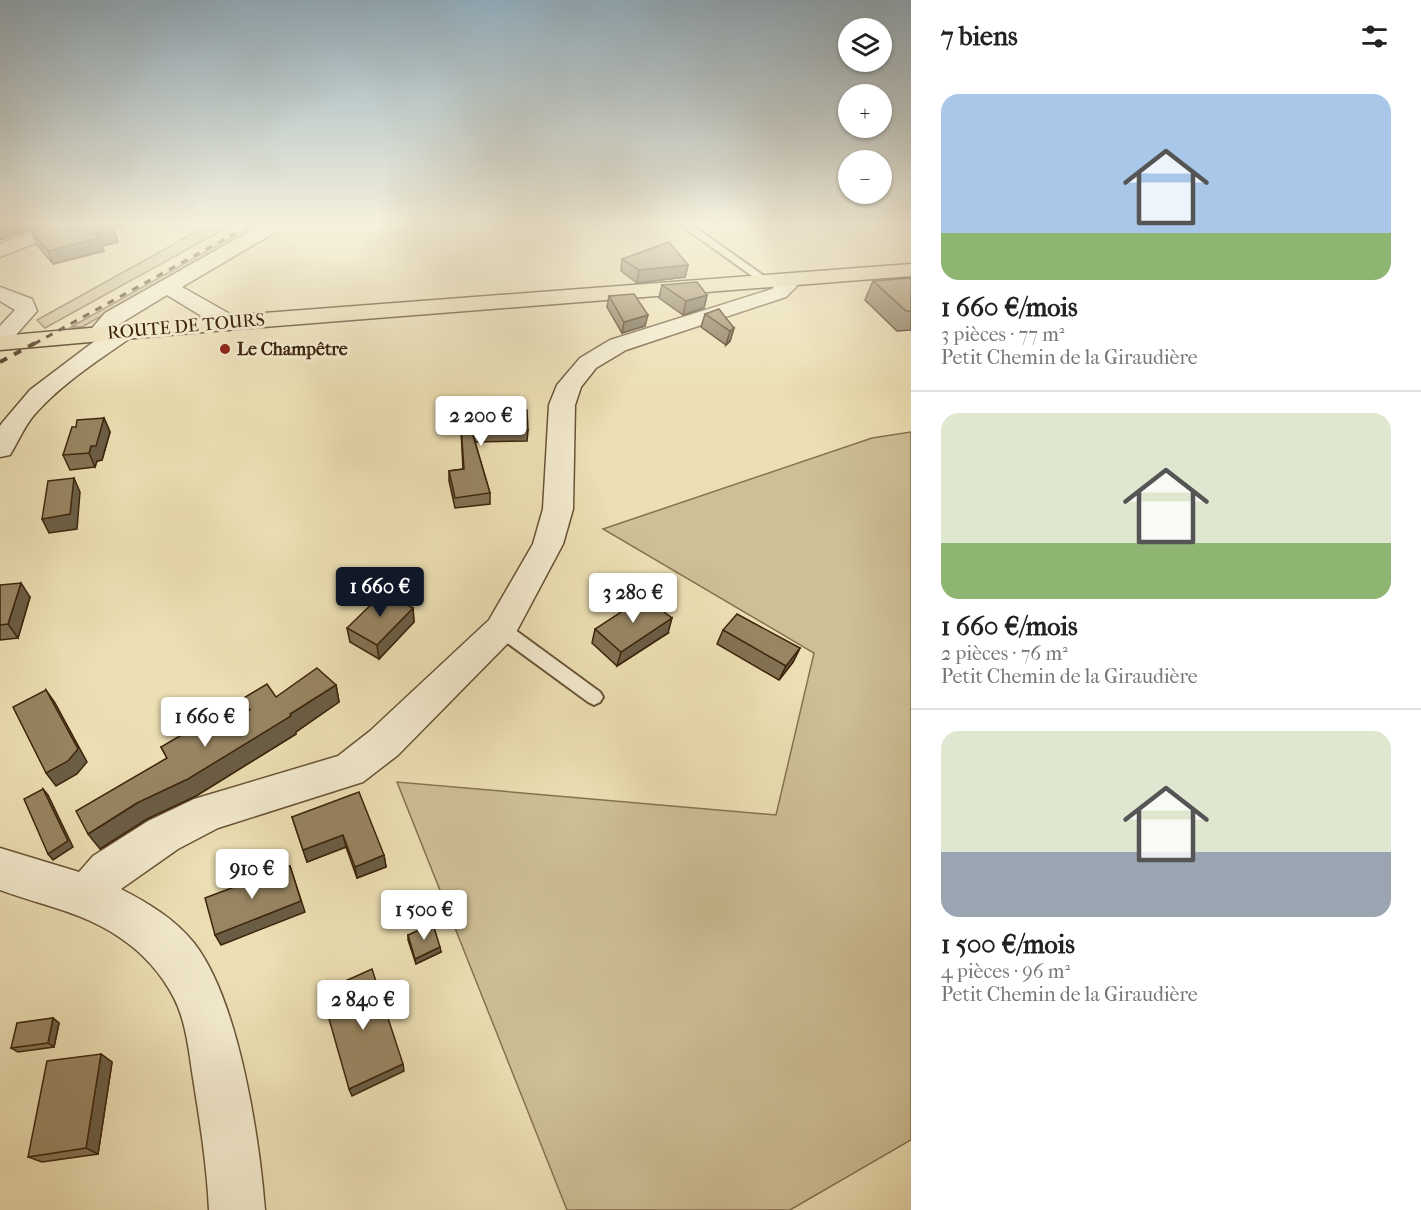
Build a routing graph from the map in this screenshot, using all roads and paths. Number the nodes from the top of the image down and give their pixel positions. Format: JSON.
{"nodes":[{"id":1,"x":178,"y":279,"type":"edge"},
{"id":2,"x":783,"y":279,"type":"edge"},
{"id":3,"x":776,"y":280,"type":"junction"},
{"id":4,"x":166,"y":286,"type":"junction"},
{"id":5,"x":0,"y":293,"type":"edge"},
{"id":6,"x":229,"y":323,"type":"junction"},
{"id":7,"x":125,"y":331,"type":"junction"},
{"id":8,"x":98,"y":334,"type":"junction"},
{"id":9,"x":0,"y":341,"type":"edge"},
{"id":10,"x":0,"y":449,"type":"edge"},
{"id":11,"x":501,"y":629,"type":"junction"},
{"id":12,"x":594,"y":697,"type":"dead end"},
{"id":13,"x":0,"y":870,"type":"edge"},
{"id":14,"x":87,"y":896,"type":"junction"},
{"id":15,"x":237,"y":1210,"type":"edge"}],
"edges":[{"from":1,"to":4,"type":"street"},
{"from":2,"to":3,"type":"main road","name":"ROUTE DE TOURS"},
{"from":3,"to":6,"type":"main road","name":"ROUTE DE TOURS"},
{"from":3,"to":11,"type":"street"},
{"from":4,"to":6,"type":"street"},
{"from":4,"to":8,"type":"street"},
{"from":5,"to":9,"type":"street"},
{"from":6,"to":7,"type":"main road","name":"ROUTE DE TOURS"},
{"from":7,"to":8,"type":"main road","name":"ROUTE DE TOURS"},
{"from":7,"to":10,"type":"street"},
{"from":8,"to":9,"type":"main road","name":"ROUTE DE TOURS"},
{"from":11,"to":12,"type":"lane"},
{"from":11,"to":14,"type":"street"},
{"from":13,"to":14,"type":"street"},
{"from":14,"to":15,"type":"street"}]}
